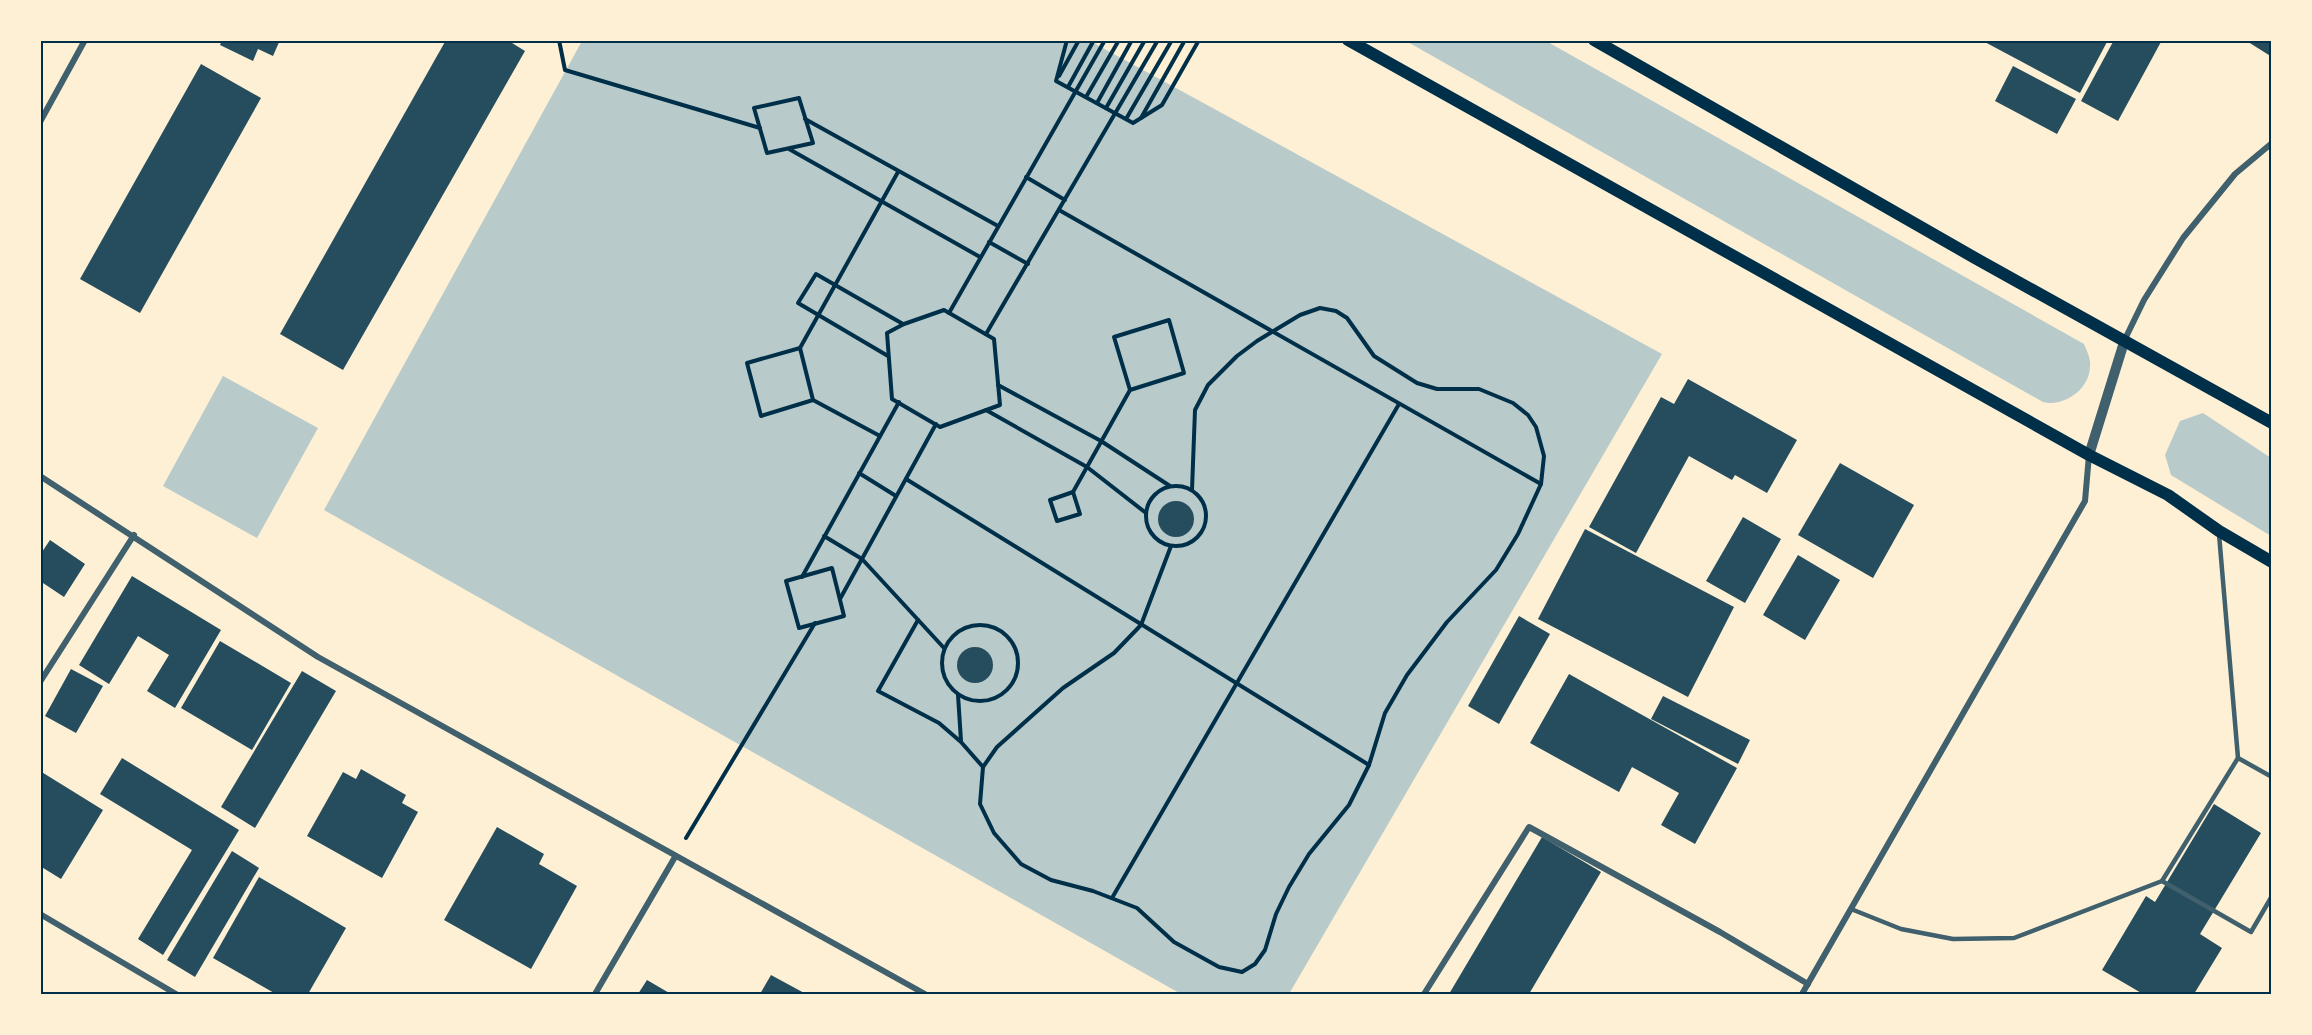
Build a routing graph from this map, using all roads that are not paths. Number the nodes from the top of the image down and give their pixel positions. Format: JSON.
{"nodes":[{"id":1,"x":85,"y":40,"type":"edge"},
{"id":2,"x":1348,"y":40,"type":"edge"},
{"id":3,"x":1594,"y":40,"type":"edge"},
{"id":4,"x":40,"y":122,"type":"edge"},
{"id":5,"x":2271,"y":143,"type":"edge"},
{"id":6,"x":2125,"y":339,"type":"junction"},
{"id":7,"x":2271,"y":423,"type":"edge"},
{"id":8,"x":2089,"y":455,"type":"junction"},
{"id":9,"x":40,"y":476,"type":"edge"},
{"id":10,"x":2219,"y":531,"type":"junction"},
{"id":11,"x":134,"y":535,"type":"junction"},
{"id":12,"x":2271,"y":562,"type":"edge"},
{"id":13,"x":40,"y":682,"type":"edge"},
{"id":14,"x":2238,"y":758,"type":"junction"},
{"id":15,"x":2271,"y":777,"type":"edge"},
{"id":16,"x":675,"y":857,"type":"junction"},
{"id":17,"x":2162,"y":881,"type":"junction"},
{"id":18,"x":2271,"y":896,"type":"edge"},
{"id":19,"x":1851,"y":909,"type":"junction"},
{"id":20,"x":40,"y":914,"type":"edge"},
{"id":21,"x":1808,"y":984,"type":"junction"},
{"id":22,"x":176,"y":994,"type":"edge"},
{"id":23,"x":596,"y":994,"type":"edge"},
{"id":24,"x":925,"y":994,"type":"edge"},
{"id":25,"x":1424,"y":994,"type":"edge"},
{"id":26,"x":1802,"y":994,"type":"edge"}],
"edges":[{"from":1,"to":4,"type":"street"},
{"from":2,"to":8,"type":"main road"},
{"from":3,"to":6,"type":"main road"},
{"from":5,"to":6,"type":"street"},
{"from":6,"to":7,"type":"main road"},
{"from":6,"to":8,"type":"street"},
{"from":8,"to":10,"type":"main road"},
{"from":8,"to":19,"type":"street"},
{"from":9,"to":11,"type":"street"},
{"from":10,"to":12,"type":"main road"},
{"from":10,"to":14,"type":"lane"},
{"from":11,"to":13,"type":"street"},
{"from":11,"to":16,"type":"street"},
{"from":14,"to":15,"type":"lane"},
{"from":14,"to":17,"type":"lane"},
{"from":16,"to":23,"type":"street"},
{"from":16,"to":24,"type":"street"},
{"from":17,"to":18,"type":"lane"},
{"from":17,"to":19,"type":"lane"},
{"from":19,"to":21,"type":"street"},
{"from":20,"to":22,"type":"street"},
{"from":21,"to":25,"type":"street"},
{"from":21,"to":26,"type":"street"}]}
